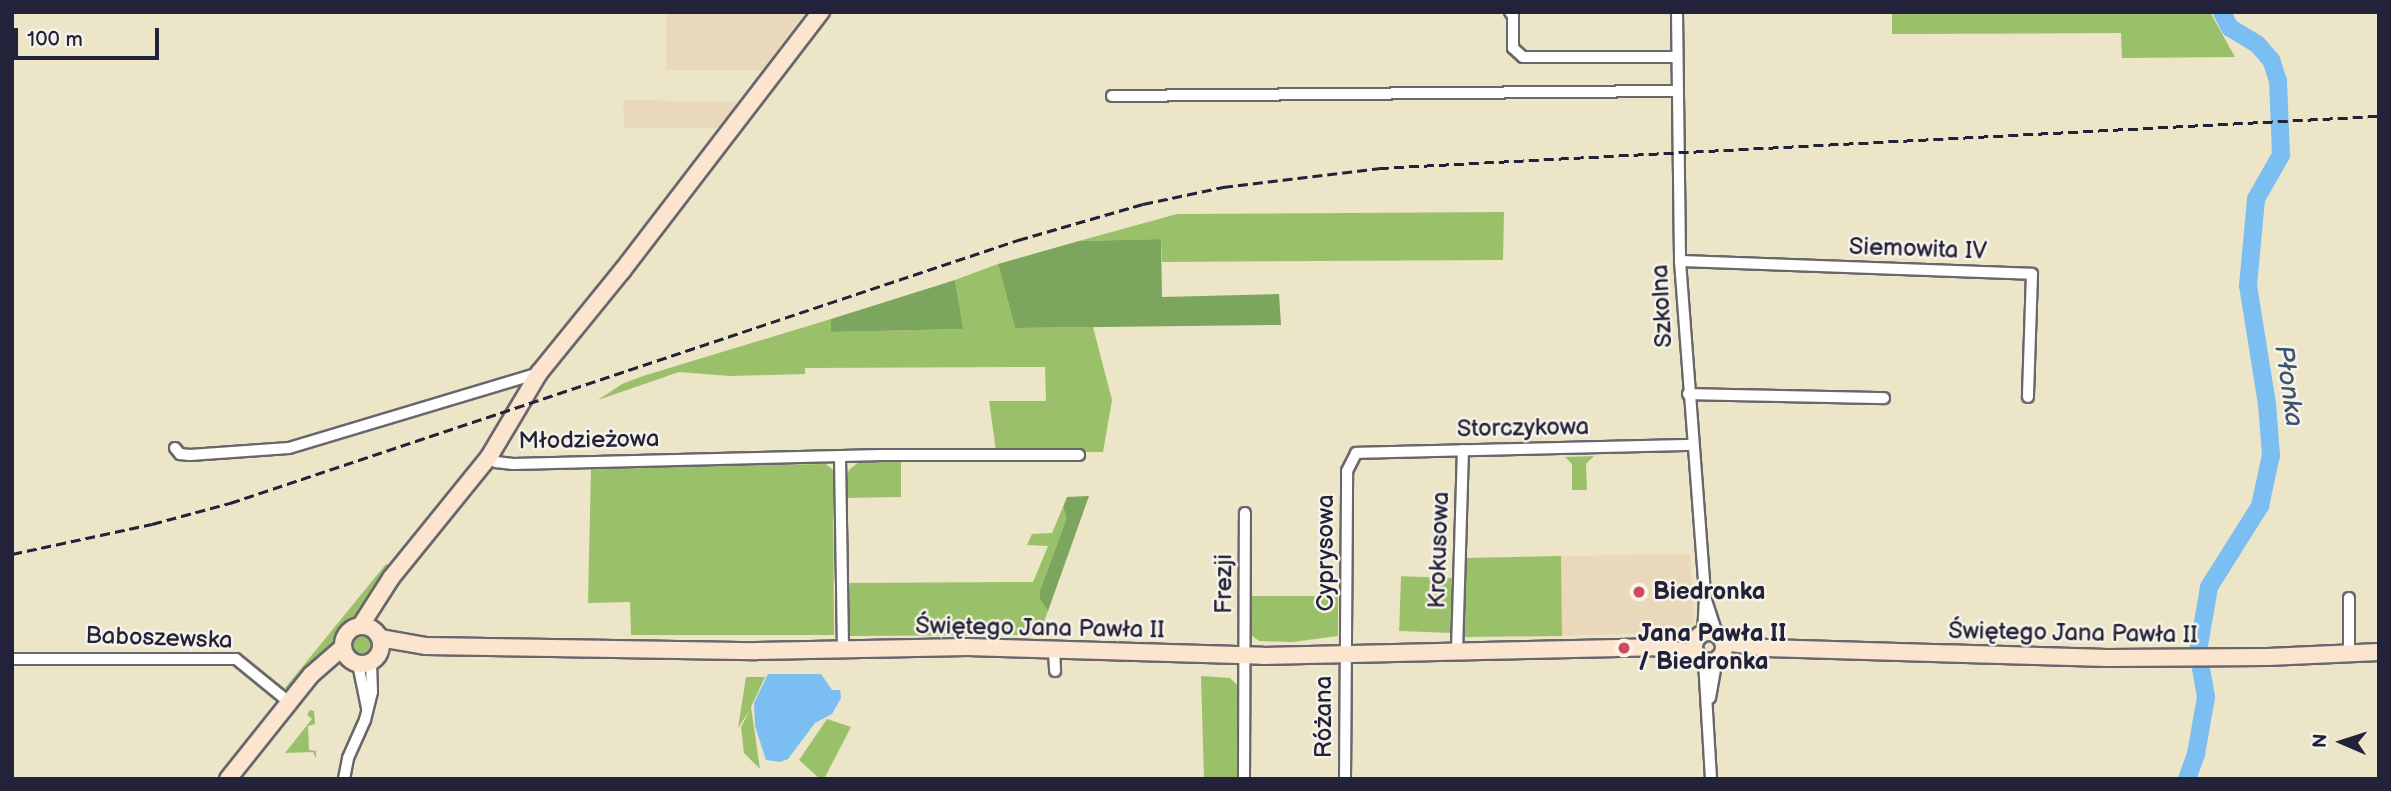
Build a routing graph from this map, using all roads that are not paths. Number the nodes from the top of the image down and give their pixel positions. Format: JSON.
{"nodes":[{"id":1,"x":821,"y":12,"type":"edge"},
{"id":2,"x":1510,"y":12,"type":"edge"},
{"id":3,"x":1677,"y":12,"type":"edge"},
{"id":4,"x":1676,"y":57,"type":"junction"},
{"id":5,"x":1677,"y":91,"type":"junction"},
{"id":6,"x":1112,"y":96,"type":"dead end"},
{"id":7,"x":1680,"y":261,"type":"junction"},
{"id":8,"x":539,"y":373,"type":"junction"},
{"id":9,"x":1688,"y":394,"type":"junction"},
{"id":10,"x":2028,"y":397,"type":"dead end"},
{"id":11,"x":1884,"y":398,"type":"dead end"},
{"id":12,"x":1691,"y":445,"type":"junction"},
{"id":13,"x":175,"y":448,"type":"dead end"},
{"id":14,"x":1463,"y":450,"type":"junction"},
{"id":15,"x":1356,"y":453,"type":"joint"},
{"id":16,"x":1079,"y":455,"type":"dead end"},
{"id":17,"x":489,"y":457,"type":"junction"},
{"id":18,"x":840,"y":458,"type":"junction"},
{"id":19,"x":1245,"y":513,"type":"dead end"},
{"id":20,"x":2349,"y":598,"type":"dead end"},
{"id":21,"x":365,"y":647,"type":"junction"},
{"id":22,"x":1710,"y":647,"type":"junction"},
{"id":23,"x":843,"y":649,"type":"junction"},
{"id":24,"x":1054,"y":650,"type":"junction"},
{"id":25,"x":1457,"y":652,"type":"junction"},
{"id":26,"x":2379,"y":652,"type":"edge"},
{"id":27,"x":2349,"y":653,"type":"junction"},
{"id":28,"x":1345,"y":654,"type":"junction"},
{"id":29,"x":1245,"y":655,"type":"junction"},
{"id":30,"x":12,"y":659,"type":"edge"},
{"id":31,"x":1055,"y":671,"type":"dead end"},
{"id":32,"x":290,"y":702,"type":"junction"},
{"id":33,"x":228,"y":779,"type":"edge"},
{"id":34,"x":344,"y":779,"type":"edge"},
{"id":35,"x":1244,"y":779,"type":"edge"},
{"id":36,"x":1345,"y":779,"type":"edge"},
{"id":37,"x":1711,"y":779,"type":"edge"}],
"edges":[{"from":1,"to":8,"type":"street","name":"Młodzieżowa"},
{"from":2,"to":4,"type":"street"},
{"from":3,"to":4,"type":"street","name":"Szkolna"},
{"from":4,"to":5,"type":"street","name":"Szkolna"},
{"from":5,"to":6,"type":"street"},
{"from":5,"to":7,"type":"street","name":"Szkolna"},
{"from":7,"to":9,"type":"street","name":"Szkolna"},
{"from":7,"to":10,"type":"street","name":"Siemowita IV"},
{"from":8,"to":13,"type":"street"},
{"from":8,"to":17,"type":"street","name":"Młodzieżowa"},
{"from":9,"to":11,"type":"street"},
{"from":9,"to":12,"type":"street","name":"Szkolna"},
{"from":12,"to":14,"type":"street","name":"Storczykowa"},
{"from":12,"to":22,"type":"street","name":"Szkolna"},
{"from":14,"to":15,"type":"street","name":"Storczykowa"},
{"from":14,"to":25,"type":"street","name":"Krokusowa"},
{"from":15,"to":28,"type":"street","name":"Cyprysowa"},
{"from":16,"to":18,"type":"street","name":"Młodzieżowa"},
{"from":17,"to":18,"type":"street","name":"Młodzieżowa"},
{"from":17,"to":21,"type":"street"},
{"from":18,"to":23,"type":"street"},
{"from":19,"to":29,"type":"street","name":"Frezji"},
{"from":20,"to":27,"type":"street"},
{"from":21,"to":23,"type":"street","name":"Świętego Jana Pawła II"},
{"from":21,"to":32,"type":"street"},
{"from":21,"to":34,"type":"street"},
{"from":22,"to":25,"type":"street","name":"Świętego Jana Pawła II"},
{"from":22,"to":27,"type":"street","name":"Świętego Jana Pawła II"},
{"from":22,"to":37,"type":"street","name":"Szkolna"},
{"from":23,"to":24,"type":"street","name":"Świętego Jana Pawła II"},
{"from":24,"to":29,"type":"street","name":"Świętego Jana Pawła II"},
{"from":24,"to":31,"type":"street"},
{"from":25,"to":28,"type":"street","name":"Świętego Jana Pawła II"},
{"from":26,"to":27,"type":"street","name":"Świętego Jana Pawła II"},
{"from":28,"to":29,"type":"street","name":"Świętego Jana Pawła II"},
{"from":28,"to":36,"type":"street","name":"Różana"},
{"from":29,"to":35,"type":"street","name":"Frezji"},
{"from":30,"to":32,"type":"street","name":"Baboszewska"},
{"from":32,"to":33,"type":"street"}]}
